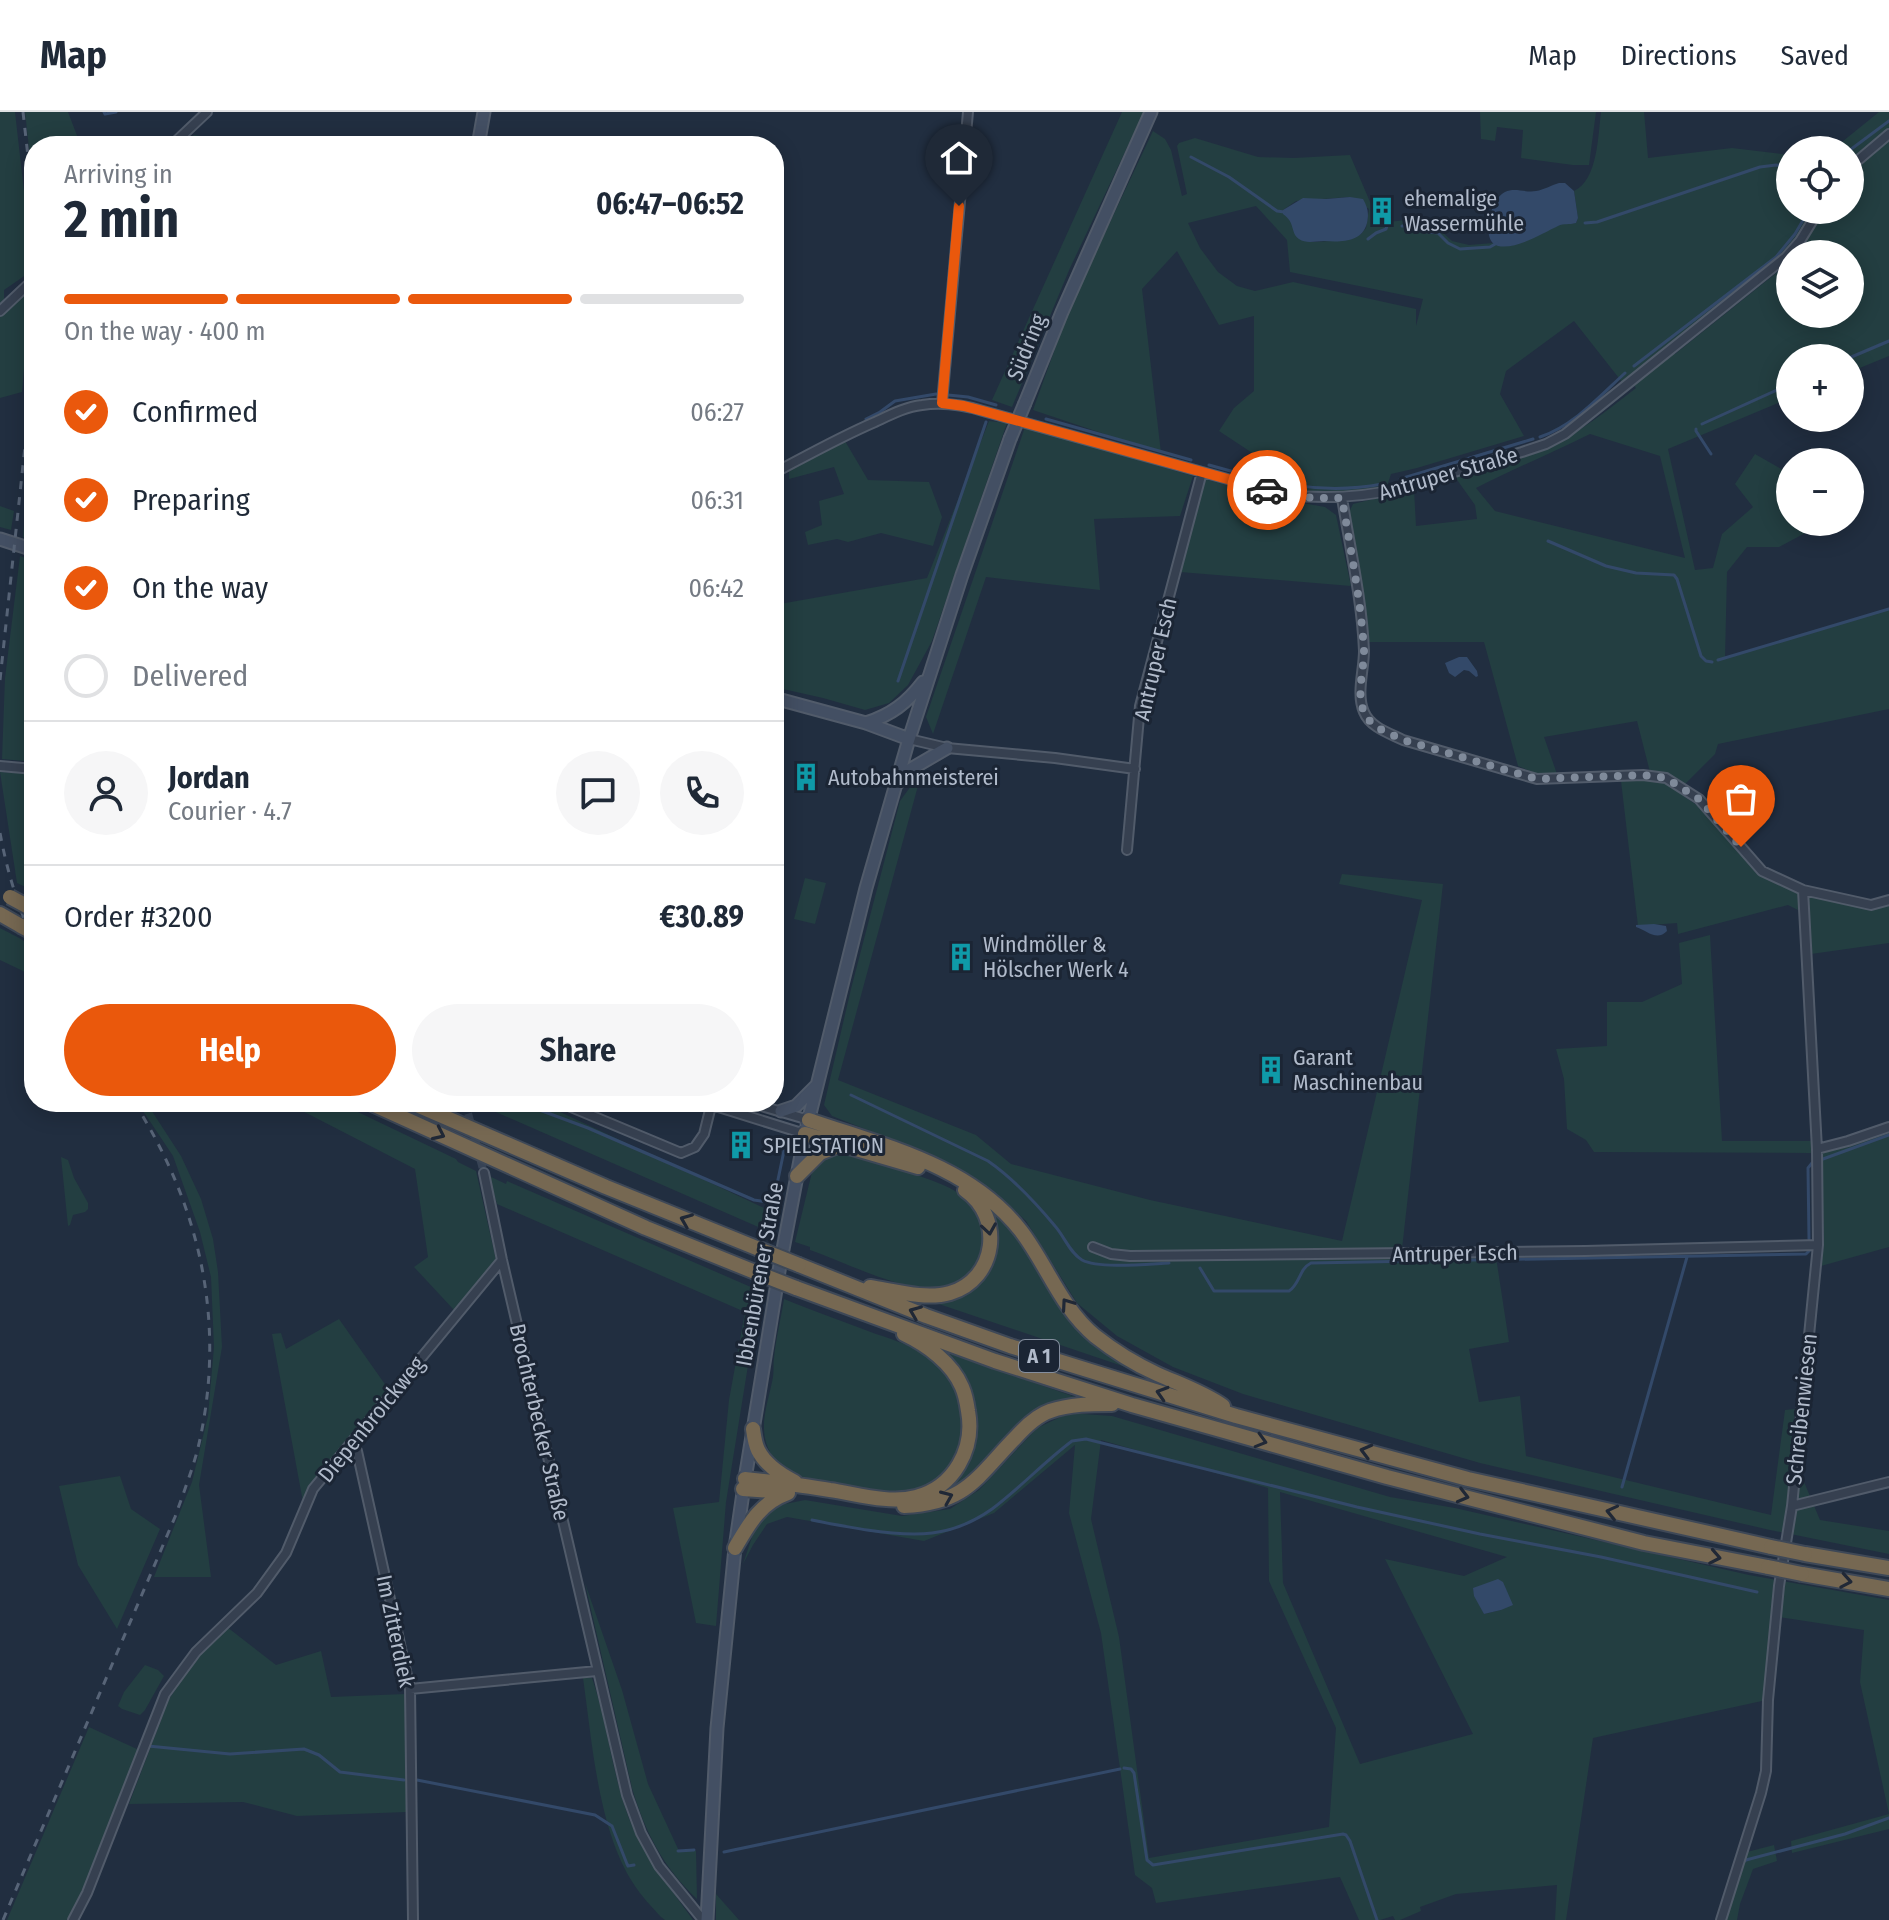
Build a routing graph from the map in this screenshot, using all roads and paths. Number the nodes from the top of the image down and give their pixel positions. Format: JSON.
{"nodes":[{"id":1,"x":207,"y":112,"type":"edge"},
{"id":2,"x":484,"y":112,"type":"edge"},
{"id":3,"x":968,"y":112,"type":"edge"},
{"id":4,"x":1151,"y":112,"type":"edge"},
{"id":5,"x":1889,"y":134,"type":"edge"},
{"id":6,"x":182,"y":136,"type":"edge"},
{"id":7,"x":480,"y":136,"type":"edge"},
{"id":8,"x":1864,"y":155,"type":"edge"},
{"id":9,"x":1810,"y":224,"type":"edge"},
{"id":10,"x":24,"y":288,"type":"edge"},
{"id":11,"x":0,"y":311,"type":"edge"},
{"id":12,"x":942,"y":403,"type":"junction"},
{"id":13,"x":784,"y":468,"type":"edge"},
{"id":14,"x":1202,"y":472,"type":"junction"},
{"id":15,"x":1342,"y":498,"type":"junction"},
{"id":16,"x":0,"y":539,"type":"edge"},
{"id":17,"x":24,"y":547,"type":"edge"},
{"id":18,"x":929,"y":675,"type":"junction"},
{"id":19,"x":784,"y":701,"type":"edge"},
{"id":20,"x":866,"y":723,"type":"junction"},
{"id":21,"x":909,"y":739,"type":"junction"},
{"id":22,"x":947,"y":748,"type":"junction"},
{"id":23,"x":0,"y":766,"type":"edge"},
{"id":24,"x":24,"y":768,"type":"edge"},
{"id":25,"x":1135,"y":769,"type":"junction"},
{"id":26,"x":895,"y":786,"type":"junction"},
{"id":27,"x":1127,"y":850,"type":"dead end"},
{"id":28,"x":1803,"y":890,"type":"junction"},
{"id":29,"x":5,"y":894,"type":"edge"},
{"id":30,"x":1889,"y":900,"type":"edge"},
{"id":31,"x":24,"y":904,"type":"edge"},
{"id":32,"x":0,"y":914,"type":"edge"},
{"id":33,"x":24,"y":927,"type":"edge"},
{"id":34,"x":817,"y":1085,"type":"junction"},
{"id":35,"x":784,"y":1110,"type":"edge"},
{"id":36,"x":390,"y":1112,"type":"edge"},
{"id":37,"x":433,"y":1112,"type":"edge"},
{"id":38,"x":583,"y":1112,"type":"edge"},
{"id":39,"x":710,"y":1112,"type":"edge"},
{"id":40,"x":745,"y":1112,"type":"edge"},
{"id":41,"x":783,"y":1112,"type":"edge"},
{"id":42,"x":807,"y":1127,"type":"junction"},
{"id":43,"x":1889,"y":1127,"type":"edge"},
{"id":44,"x":840,"y":1145,"type":"junction"},
{"id":45,"x":1817,"y":1149,"type":"junction"},
{"id":46,"x":484,"y":1173,"type":"tunnel mouth"},
{"id":47,"x":797,"y":1176,"type":"junction"},
{"id":48,"x":1818,"y":1245,"type":"junction"},
{"id":49,"x":1093,"y":1247,"type":"dead end"},
{"id":50,"x":502,"y":1260,"type":"junction"},
{"id":51,"x":846,"y":1284,"type":"junction"},
{"id":52,"x":858,"y":1310,"type":"junction"},
{"id":53,"x":1132,"y":1405,"type":"junction"},
{"id":54,"x":1236,"y":1416,"type":"junction"},
{"id":55,"x":753,"y":1429,"type":"junction"},
{"id":56,"x":351,"y":1444,"type":"junction"},
{"id":57,"x":1889,"y":1482,"type":"edge"},
{"id":58,"x":744,"y":1484,"type":"junction"},
{"id":59,"x":802,"y":1485,"type":"junction"},
{"id":60,"x":788,"y":1493,"type":"junction"},
{"id":61,"x":1792,"y":1506,"type":"junction"},
{"id":62,"x":735,"y":1548,"type":"junction"},
{"id":63,"x":1889,"y":1568,"type":"edge"},
{"id":64,"x":1889,"y":1589,"type":"edge"},
{"id":65,"x":597,"y":1671,"type":"junction"},
{"id":66,"x":410,"y":1689,"type":"junction"},
{"id":67,"x":73,"y":1920,"type":"edge"},
{"id":68,"x":413,"y":1920,"type":"edge"},
{"id":69,"x":705,"y":1920,"type":"edge"},
{"id":70,"x":1721,"y":1920,"type":"edge"}],
"edges":[{"from":1,"to":6,"type":"street"},
{"from":2,"to":7,"type":"main road"},
{"from":3,"to":12,"type":"street"},
{"from":4,"to":18,"type":"main road","name":"Südring","bridge":true},
{"from":5,"to":8,"type":"street"},
{"from":9,"to":15,"type":"street","name":"Antruper Straße"},
{"from":10,"to":11,"type":"street"},
{"from":12,"to":13,"type":"street","name":"Antruper Straße"},
{"from":12,"to":14,"type":"street","name":"Antruper Straße"},
{"from":14,"to":15,"type":"street","name":"Antruper Straße"},
{"from":14,"to":25,"type":"street","name":"Antruper Esch"},
{"from":15,"to":28,"type":"street"},
{"from":16,"to":17,"type":"main road"},
{"from":18,"to":20,"type":"main road"},
{"from":18,"to":21,"type":"main road","name":"Südring"},
{"from":19,"to":20,"type":"main road"},
{"from":20,"to":21,"type":"main road"},
{"from":21,"to":22,"type":"street"},
{"from":21,"to":26,"type":"main road","name":"Ibbenbürener Straße"},
{"from":22,"to":25,"type":"street"},
{"from":22,"to":26,"type":"main road"},
{"from":23,"to":24,"type":"street"},
{"from":25,"to":27,"type":"street","name":"Antruper Esch"},
{"from":26,"to":34,"type":"main road","name":"Ibbenbürener Straße"},
{"from":28,"to":30,"type":"street"},
{"from":28,"to":45,"type":"street","name":"Schreibenwiesen"},
{"from":29,"to":31,"type":"highway","bridge":true},
{"from":32,"to":33,"type":"highway"},
{"from":34,"to":35,"type":"main road"},
{"from":34,"to":42,"type":"main road","name":"Ibbenbürener Straße"},
{"from":36,"to":52,"type":"highway","number":"A 1","one_way":true,"bridge":true},
{"from":51,"to":37,"type":"highway","number":"A 1","one_way":true,"bridge":true},
{"from":38,"to":39,"type":"street"},
{"from":40,"to":42,"type":"street"},
{"from":41,"to":42,"type":"street"},
{"from":42,"to":44,"type":"highway"},
{"from":42,"to":47,"type":"main road","name":"Ibbenbürener Straße"},
{"from":54,"to":42,"type":"highway","one_way":true},
{"from":43,"to":45,"type":"street"},
{"from":44,"to":47,"type":"highway"},
{"from":44,"to":51,"type":"highway","one_way":true},
{"from":45,"to":48,"type":"street","name":"Schreibenwiesen"},
{"from":46,"to":50,"type":"street","name":"Brochterbecker Straße"},
{"from":47,"to":55,"type":"main road","name":"Ibbenbürener Straße"},
{"from":48,"to":49,"type":"street","name":"Antruper Esch"},
{"from":48,"to":61,"type":"street","name":"Schreibenwiesen"},
{"from":50,"to":56,"type":"street","name":"Diepenbroickweg"},
{"from":50,"to":65,"type":"street","name":"Brochterbecker Straße"},
{"from":54,"to":51,"type":"highway","number":"A 1","one_way":true},
{"from":52,"to":53,"type":"highway","number":"A 1"},
{"from":52,"to":59,"type":"highway"},
{"from":60,"to":53,"type":"highway","one_way":true},
{"from":53,"to":64,"type":"highway","number":"A 1","one_way":true,"bridge":true},
{"from":63,"to":54,"type":"highway","number":"A 1","one_way":true,"bridge":true},
{"from":55,"to":58,"type":"main road","name":"Ibbenbürener Straße"},
{"from":55,"to":59,"type":"highway"},
{"from":56,"to":66,"type":"street","name":"Im Zitterdiek"},
{"from":56,"to":67,"type":"street","name":"Diepenbroickweg"},
{"from":57,"to":61,"type":"street"},
{"from":58,"to":59,"type":"highway"},
{"from":58,"to":60,"type":"highway"},
{"from":58,"to":62,"type":"main road","name":"Ibbenbürener Straße"},
{"from":60,"to":62,"type":"highway"},
{"from":61,"to":70,"type":"street","name":"Schreibenwiesen"},
{"from":62,"to":69,"type":"main road","name":"Ibbenbürener Straße"},
{"from":65,"to":66,"type":"street"},
{"from":65,"to":69,"type":"street","name":"Brochterbecker Straße"},
{"from":66,"to":68,"type":"street","name":"Im Zitterdiek"}]}
